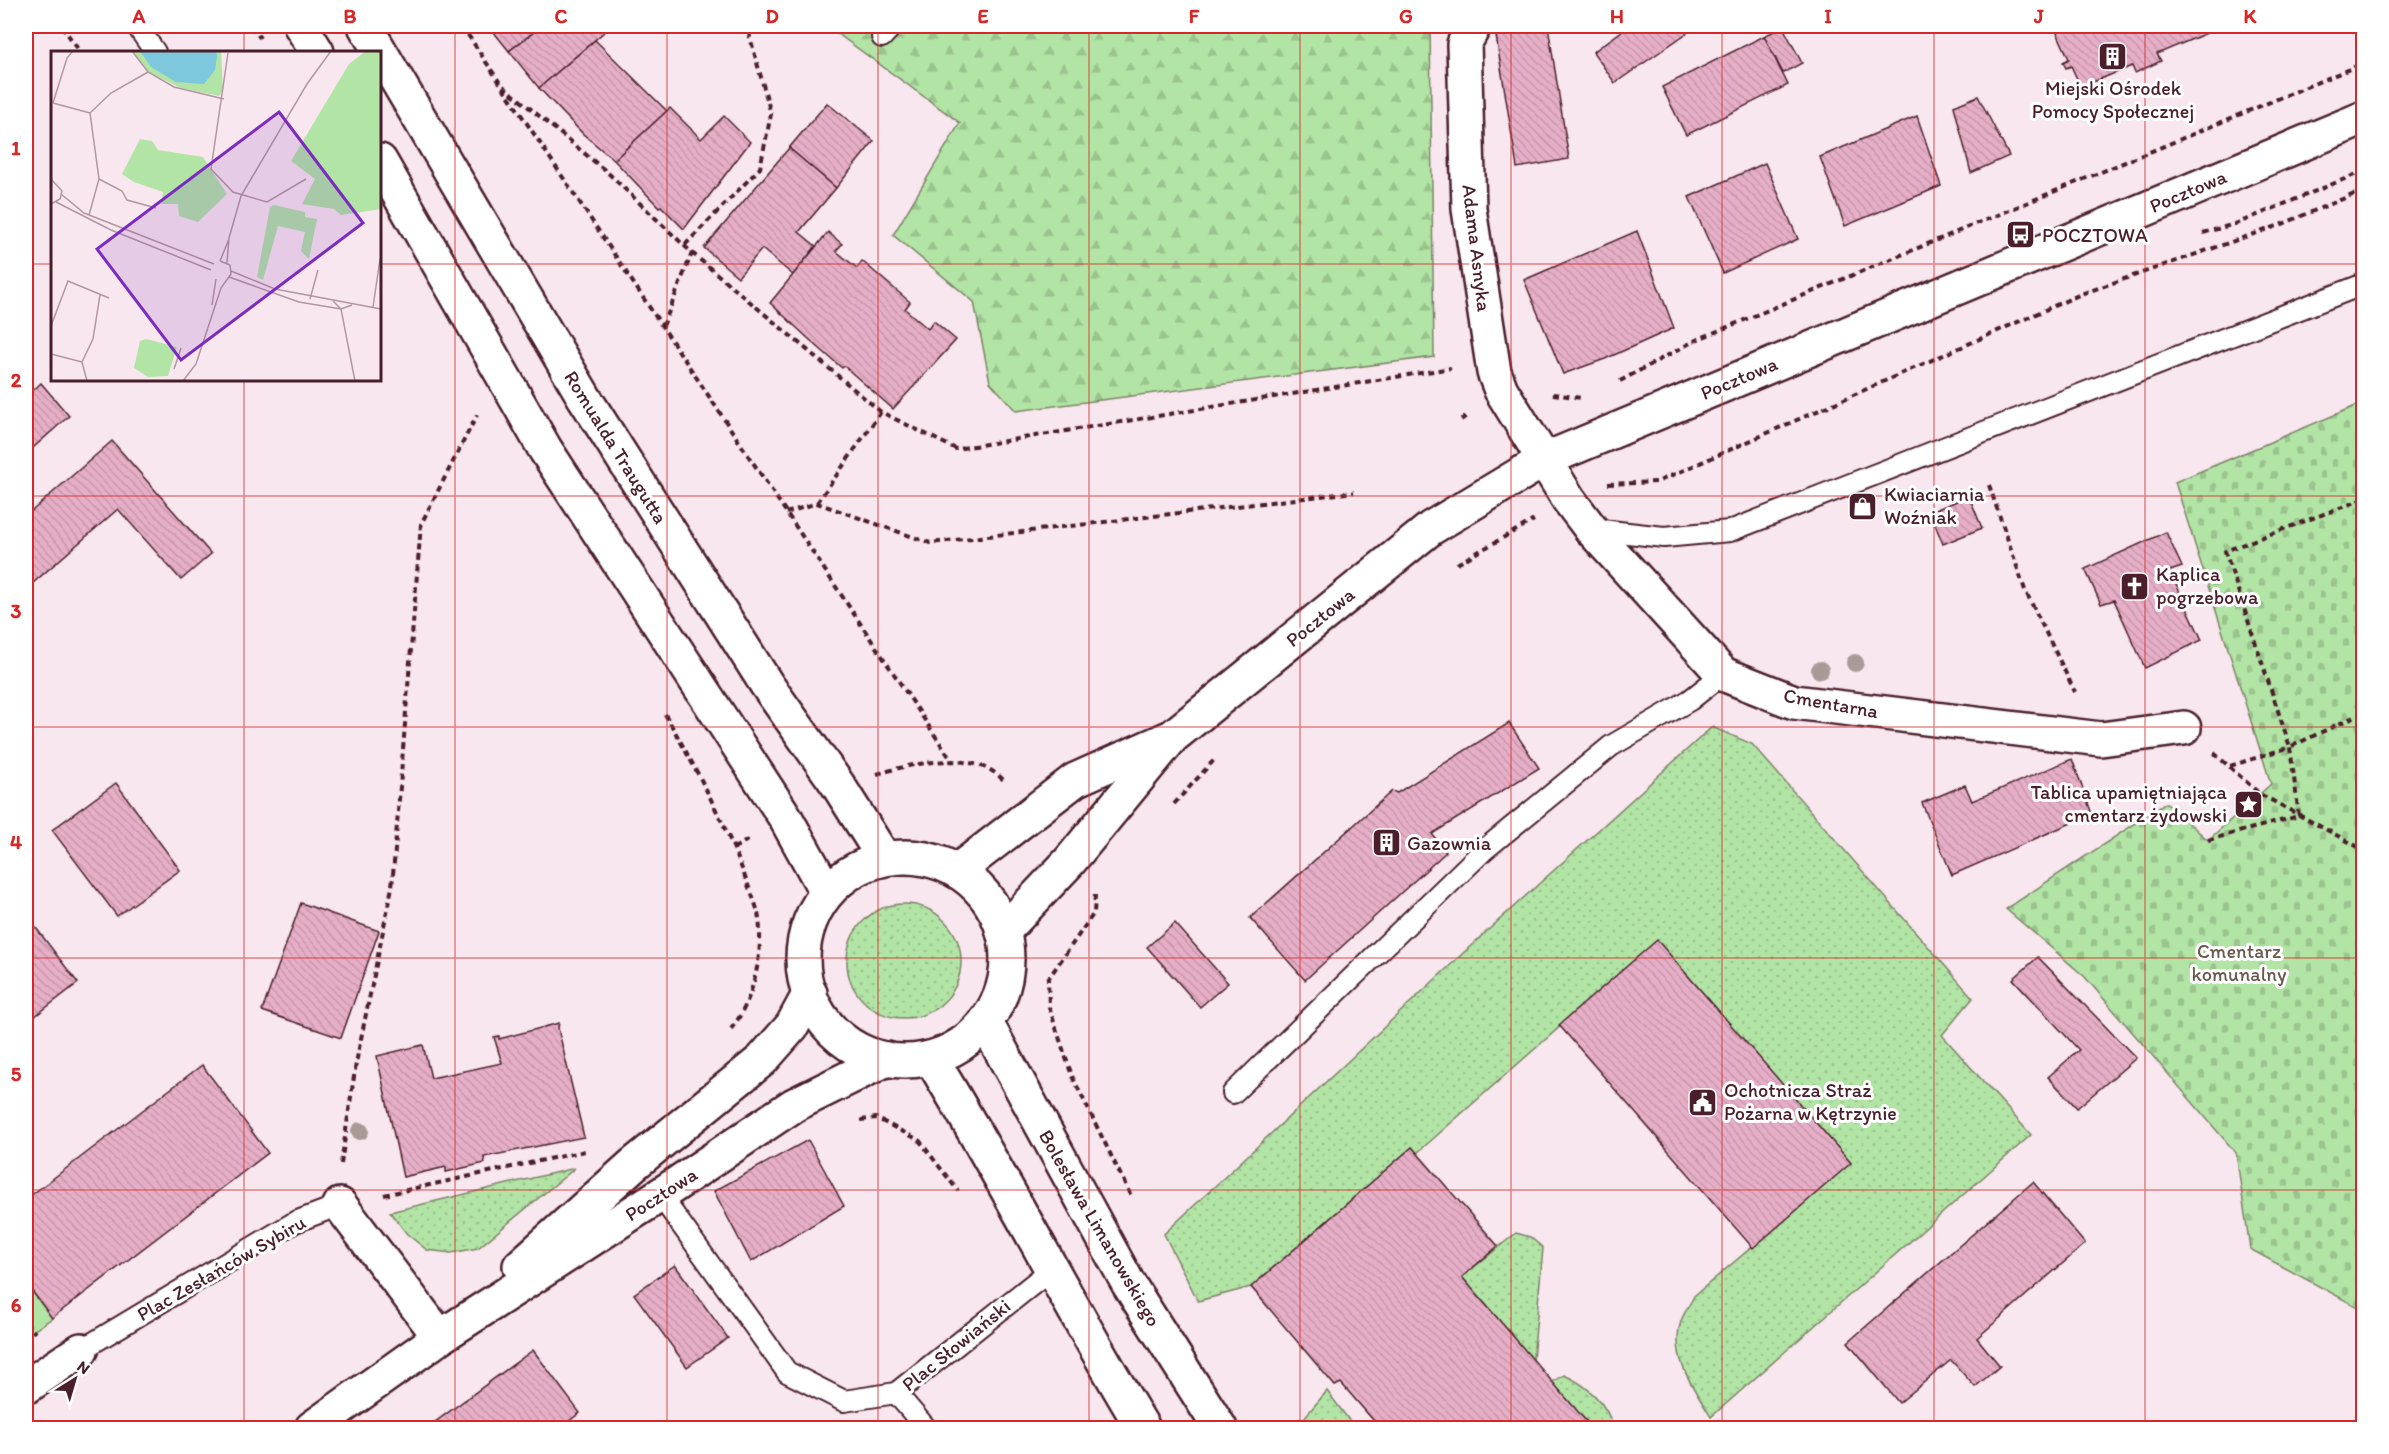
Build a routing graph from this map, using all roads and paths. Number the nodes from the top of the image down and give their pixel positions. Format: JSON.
{"nodes":[{"id":1,"x":62,"y":26,"type":"edge"},
{"id":2,"x":137,"y":26,"type":"edge"},
{"id":3,"x":301,"y":26,"type":"edge"},
{"id":4,"x":365,"y":26,"type":"edge"},
{"id":5,"x":462,"y":26,"type":"edge"},
{"id":6,"x":747,"y":26,"type":"edge"},
{"id":7,"x":1474,"y":26,"type":"edge"},
{"id":8,"x":79,"y":51,"type":"edge"},
{"id":9,"x":154,"y":51,"type":"edge"},
{"id":10,"x":316,"y":51,"type":"edge"},
{"id":11,"x":380,"y":51,"type":"edge"},
{"id":12,"x":381,"y":53,"type":"edge"},
{"id":13,"x":2364,"y":63,"type":"edge"},
{"id":14,"x":503,"y":86,"type":"junction"},
{"id":15,"x":2364,"y":118,"type":"edge"},
{"id":16,"x":381,"y":163,"type":"edge"},
{"id":17,"x":2364,"y":190,"type":"edge"},
{"id":18,"x":684,"y":245,"type":"junction"},
{"id":19,"x":692,"y":253,"type":"junction"},
{"id":20,"x":2364,"y":284,"type":"edge"},
{"id":21,"x":662,"y":327,"type":"junction"},
{"id":22,"x":1458,"y":367,"type":"dead end"},
{"id":23,"x":1616,"y":383,"type":"dead end"},
{"id":24,"x":1501,"y":390,"type":"junction"},
{"id":25,"x":1586,"y":399,"type":"dead end"},
{"id":26,"x":480,"y":408,"type":"dead end"},
{"id":27,"x":880,"y":412,"type":"junction"},
{"id":28,"x":1461,"y":420,"type":"dead end"},
{"id":29,"x":1544,"y":460,"type":"junction"},
{"id":30,"x":1989,"y":485,"type":"dead end"},
{"id":31,"x":1354,"y":492,"type":"dead end"},
{"id":32,"x":2364,"y":499,"type":"edge"},
{"id":33,"x":1569,"y":500,"type":"junction"},
{"id":34,"x":817,"y":503,"type":"junction"},
{"id":35,"x":786,"y":513,"type":"junction"},
{"id":36,"x":1592,"y":529,"type":"junction"},
{"id":37,"x":1455,"y":565,"type":"dead end"},
{"id":38,"x":1723,"y":674,"type":"junction"},
{"id":39,"x":2075,"y":692,"type":"dead end"},
{"id":40,"x":2364,"y":712,"type":"edge"},
{"id":41,"x":2184,"y":728,"type":"dead end"},
{"id":42,"x":1172,"y":737,"type":"junction"},
{"id":43,"x":2290,"y":747,"type":"junction"},
{"id":44,"x":1223,"y":753,"type":"dead end"},
{"id":45,"x":952,"y":762,"type":"dead end"},
{"id":46,"x":1167,"y":811,"type":"dead end"},
{"id":47,"x":2299,"y":816,"type":"junction"},
{"id":48,"x":2208,"y":840,"type":"dead end"},
{"id":49,"x":734,"y":848,"type":"dead end"},
{"id":50,"x":2364,"y":850,"type":"edge"},
{"id":51,"x":884,"y":858,"type":"junction"},
{"id":52,"x":1069,"y":862,"type":"junction"},
{"id":53,"x":957,"y":872,"type":"junction"},
{"id":54,"x":1103,"y":888,"type":"dead end"},
{"id":55,"x":826,"y":891,"type":"junction"},
{"id":56,"x":1096,"y":896,"type":"junction"},
{"id":57,"x":1003,"y":932,"type":"junction"},
{"id":58,"x":810,"y":993,"type":"junction"},
{"id":59,"x":986,"y":1023,"type":"junction"},
{"id":60,"x":724,"y":1035,"type":"dead end"},
{"id":61,"x":887,"y":1059,"type":"junction"},
{"id":62,"x":932,"y":1060,"type":"junction"},
{"id":63,"x":1072,"y":1076,"type":"dead end"},
{"id":64,"x":1233,"y":1093,"type":"dead end"},
{"id":65,"x":854,"y":1121,"type":"dead end"},
{"id":66,"x":586,"y":1151,"type":"dead end"},
{"id":67,"x":934,"y":1158,"type":"dead end"},
{"id":68,"x":341,"y":1164,"type":"dead end"},
{"id":69,"x":660,"y":1195,"type":"junction"},
{"id":70,"x":340,"y":1205,"type":"junction"},
{"id":71,"x":1052,"y":1269,"type":"junction"},
{"id":72,"x":26,"y":1322,"type":"edge"},
{"id":73,"x":37,"y":1335,"type":"dead end"},
{"id":74,"x":440,"y":1337,"type":"junction"},
{"id":75,"x":81,"y":1350,"type":"joint"},
{"id":76,"x":26,"y":1387,"type":"edge"},
{"id":77,"x":896,"y":1393,"type":"junction"},
{"id":78,"x":312,"y":1428,"type":"edge"},
{"id":79,"x":926,"y":1428,"type":"edge"},
{"id":80,"x":1143,"y":1428,"type":"edge"},
{"id":81,"x":1220,"y":1428,"type":"edge"}],
"edges":[{"from":1,"to":8,"type":"path"},
{"from":2,"to":9,"type":"lane"},
{"from":3,"to":10,"type":"main road"},
{"from":4,"to":11,"type":"main road","name":"Romualda Traugutta"},
{"from":5,"to":14,"type":"path"},
{"from":6,"to":18,"type":"path"},
{"from":7,"to":24,"type":"main road","name":"Adama Asnyka"},
{"from":12,"to":51,"type":"main road","name":"Romualda Traugutta"},
{"from":13,"to":23,"type":"path"},
{"from":14,"to":18,"type":"path"},
{"from":14,"to":21,"type":"path"},
{"from":15,"to":29,"type":"main road","name":"Pocztowa"},
{"from":16,"to":55,"type":"main road"},
{"from":17,"to":33,"type":"path"},
{"from":18,"to":19,"type":"path"},
{"from":19,"to":21,"type":"path"},
{"from":19,"to":27,"type":"path"},
{"from":20,"to":36,"type":"lane"},
{"from":21,"to":35,"type":"path"},
{"from":22,"to":27,"type":"path"},
{"from":24,"to":25,"type":"path"},
{"from":24,"to":28,"type":"path"},
{"from":24,"to":29,"type":"main road","name":"Adama Asnyka"},
{"from":26,"to":68,"type":"path"},
{"from":27,"to":34,"type":"path"},
{"from":29,"to":33,"type":"main road","name":"Cmentarna"},
{"from":29,"to":42,"type":"main road","name":"Pocztowa"},
{"from":30,"to":39,"type":"path"},
{"from":31,"to":34,"type":"path"},
{"from":32,"to":43,"type":"path"},
{"from":33,"to":36,"type":"main road","name":"Cmentarna"},
{"from":33,"to":37,"type":"path"},
{"from":34,"to":35,"type":"path"},
{"from":35,"to":45,"type":"path"},
{"from":36,"to":38,"type":"main road","name":"Cmentarna"},
{"from":38,"to":41,"type":"main road","name":"Cmentarna"},
{"from":38,"to":64,"type":"lane"},
{"from":40,"to":43,"type":"path"},
{"from":42,"to":52,"type":"main road","name":"Pocztowa"},
{"from":42,"to":53,"type":"main road","name":"Pocztowa"},
{"from":43,"to":47,"type":"path"},
{"from":43,"to":47,"type":"path"},
{"from":44,"to":46,"type":"path"},
{"from":47,"to":48,"type":"path"},
{"from":47,"to":50,"type":"path"},
{"from":49,"to":60,"type":"path"},
{"from":51,"to":53,"type":"main road"},
{"from":51,"to":55,"type":"main road"},
{"from":52,"to":56,"type":"path"},
{"from":52,"to":57,"type":"main road","name":"Pocztowa"},
{"from":53,"to":57,"type":"main road"},
{"from":54,"to":56,"type":"path"},
{"from":55,"to":58,"type":"main road"},
{"from":56,"to":63,"type":"path"},
{"from":57,"to":59,"type":"main road"},
{"from":58,"to":61,"type":"main road"},
{"from":58,"to":74,"type":"main road","name":"Pocztowa"},
{"from":59,"to":62,"type":"main road"},
{"from":59,"to":81,"type":"main road","name":"Bolesława Limanowskiego"},
{"from":61,"to":62,"type":"main road"},
{"from":61,"to":69,"type":"main road","name":"Pocztowa"},
{"from":62,"to":71,"type":"main road"},
{"from":65,"to":67,"type":"path"},
{"from":66,"to":70,"type":"path"},
{"from":69,"to":74,"type":"main road","name":"Pocztowa"},
{"from":69,"to":77,"type":"lane"},
{"from":70,"to":74,"type":"main road"},
{"from":70,"to":75,"type":"lane","name":"Plac Zesłańców Sybiru"},
{"from":71,"to":77,"type":"lane","name":"Plac Słowiański"},
{"from":71,"to":80,"type":"main road"},
{"from":72,"to":73,"type":"path"},
{"from":74,"to":78,"type":"main road","name":"Pocztowa"},
{"from":75,"to":76,"type":"main road","name":"Plac Zesłańców Sybiru"},
{"from":77,"to":79,"type":"lane","name":"Plac Słowiański"}]}
